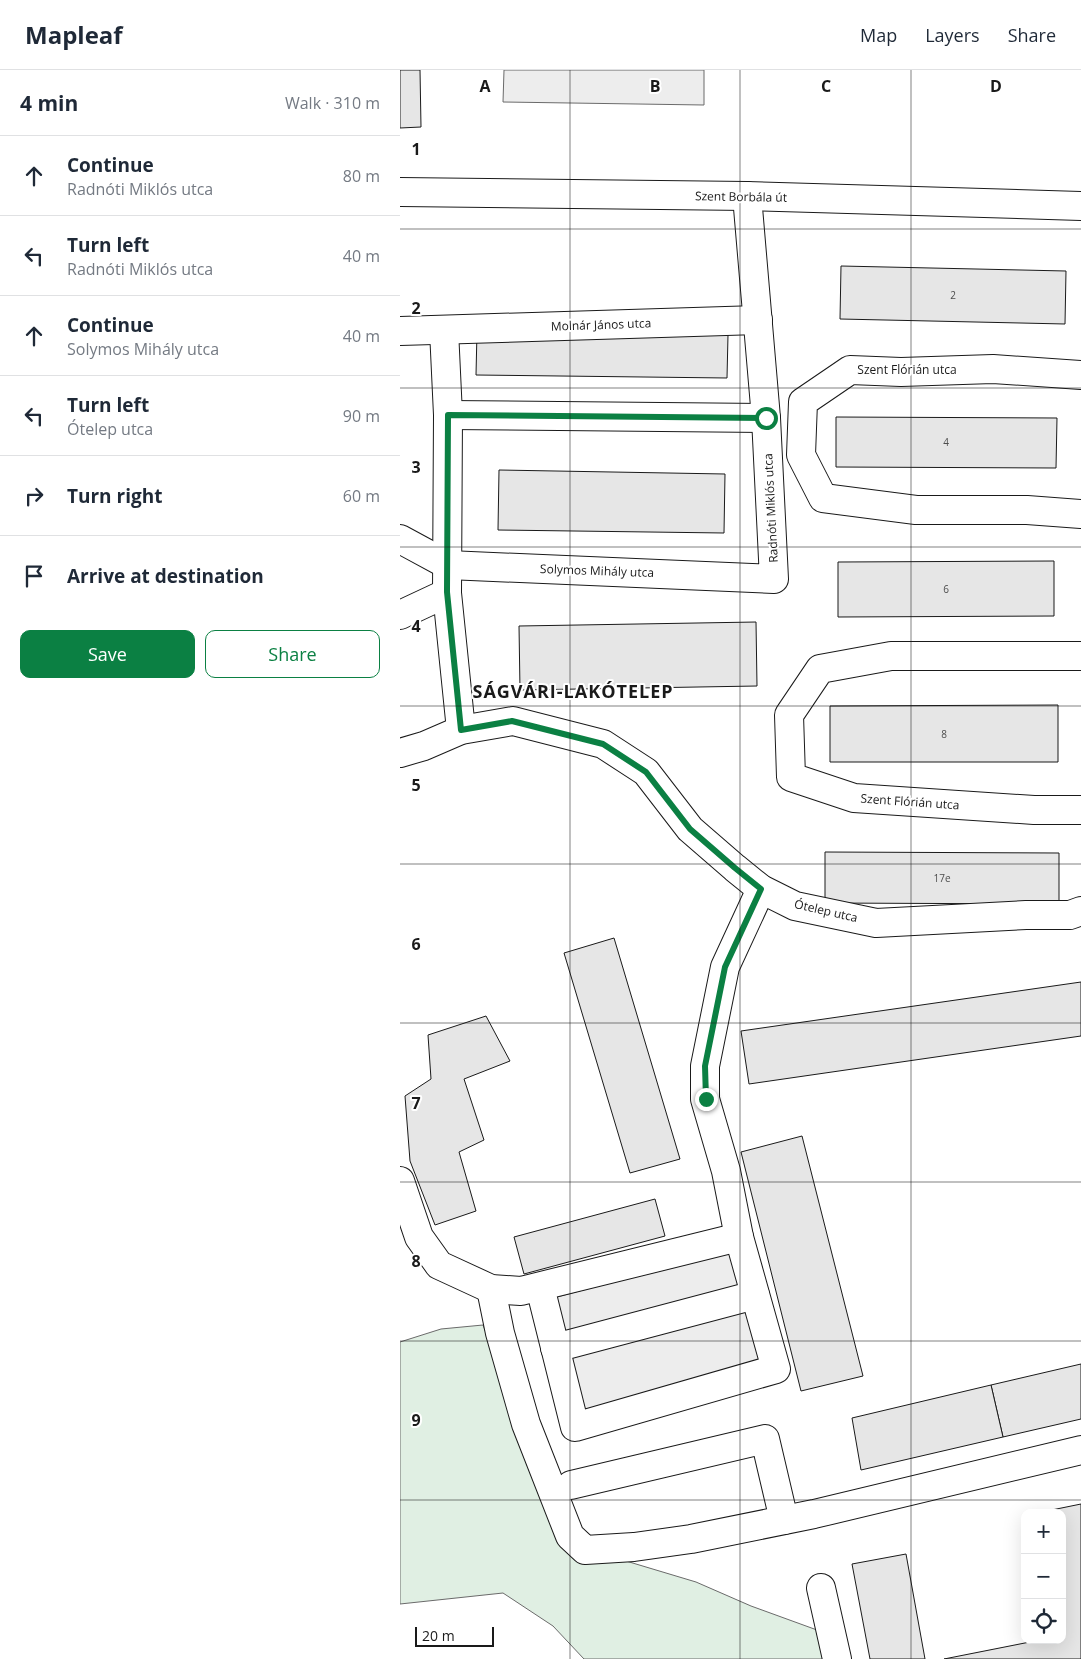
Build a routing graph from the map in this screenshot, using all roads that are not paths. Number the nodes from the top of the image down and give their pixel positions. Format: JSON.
{"nodes":[{"id":1,"x":400,"y":192,"type":"edge"},
{"id":2,"x":747,"y":196,"type":"junction"},
{"id":3,"x":1081,"y":206,"type":"edge"},
{"id":4,"x":758,"y":320,"type":"junction"},
{"id":5,"x":444,"y":330,"type":"junction"},
{"id":6,"x":400,"y":331,"type":"edge"},
{"id":7,"x":1081,"y":375,"type":"edge"},
{"id":8,"x":448,"y":415,"type":"junction"},
{"id":9,"x":766,"y":418,"type":"junction"},
{"id":10,"x":1081,"y":514,"type":"edge"},
{"id":11,"x":400,"y":539,"type":"edge"},
{"id":12,"x":448,"y":565,"type":"junction"},
{"id":13,"x":774,"y":579,"type":"joint"},
{"id":14,"x":447,"y":592,"type":"junction"},
{"id":15,"x":400,"y":615,"type":"edge"},
{"id":16,"x":1081,"y":656,"type":"edge"},
{"id":17,"x":461,"y":730,"type":"junction"},
{"id":18,"x":400,"y":753,"type":"edge"},
{"id":19,"x":1081,"y":810,"type":"edge"},
{"id":20,"x":761,"y":889,"type":"junction"},
{"id":21,"x":1081,"y":911,"type":"edge"},
{"id":22,"x":400,"y":1181,"type":"edge"},
{"id":23,"x":739,"y":1237,"type":"junction"},
{"id":24,"x":540,"y":1287,"type":"junction"},
{"id":25,"x":491,"y":1289,"type":"junction"},
{"id":26,"x":755,"y":1295,"type":"junction"},
{"id":27,"x":555,"y":1348,"type":"junction"},
{"id":28,"x":1081,"y":1450,"type":"edge"},
{"id":29,"x":571,"y":1485,"type":"dead end"},
{"id":30,"x":784,"y":1520,"type":"junction"},
{"id":31,"x":821,"y":1588,"type":"dead end"},
{"id":32,"x":837,"y":1659,"type":"edge"}],
"edges":[{"from":1,"to":2,"type":"street","name":"Szent Borbála út"},
{"from":2,"to":3,"type":"street","name":"Szent Borbála út"},
{"from":2,"to":4,"type":"street"},
{"from":4,"to":5,"type":"street","name":"Molnár János utca"},
{"from":4,"to":9,"type":"street"},
{"from":5,"to":6,"type":"street","name":"Molnár János utca"},
{"from":5,"to":8,"type":"street"},
{"from":7,"to":10,"type":"street","name":"Szent Flórián utca"},
{"from":8,"to":9,"type":"street"},
{"from":8,"to":12,"type":"street"},
{"from":9,"to":13,"type":"street","name":"Radnóti Miklós utca"},
{"from":11,"to":12,"type":"street"},
{"from":12,"to":13,"type":"street","name":"Solymos Mihály utca"},
{"from":12,"to":14,"type":"street"},
{"from":14,"to":15,"type":"street"},
{"from":14,"to":17,"type":"street"},
{"from":16,"to":19,"type":"street","name":"Szent Flórián utca"},
{"from":17,"to":18,"type":"street","name":"Ótelep utca"},
{"from":17,"to":20,"type":"street","name":"Ótelep utca"},
{"from":20,"to":21,"type":"street","name":"Ótelep utca"},
{"from":20,"to":23,"type":"street"},
{"from":22,"to":25,"type":"street"},
{"from":23,"to":24,"type":"street"},
{"from":23,"to":26,"type":"street"},
{"from":24,"to":25,"type":"street"},
{"from":24,"to":27,"type":"street"},
{"from":25,"to":30,"type":"street"},
{"from":26,"to":27,"type":"street"},
{"from":26,"to":27,"type":"street"},
{"from":28,"to":30,"type":"street"},
{"from":29,"to":30,"type":"street"},
{"from":31,"to":32,"type":"street"}]}
